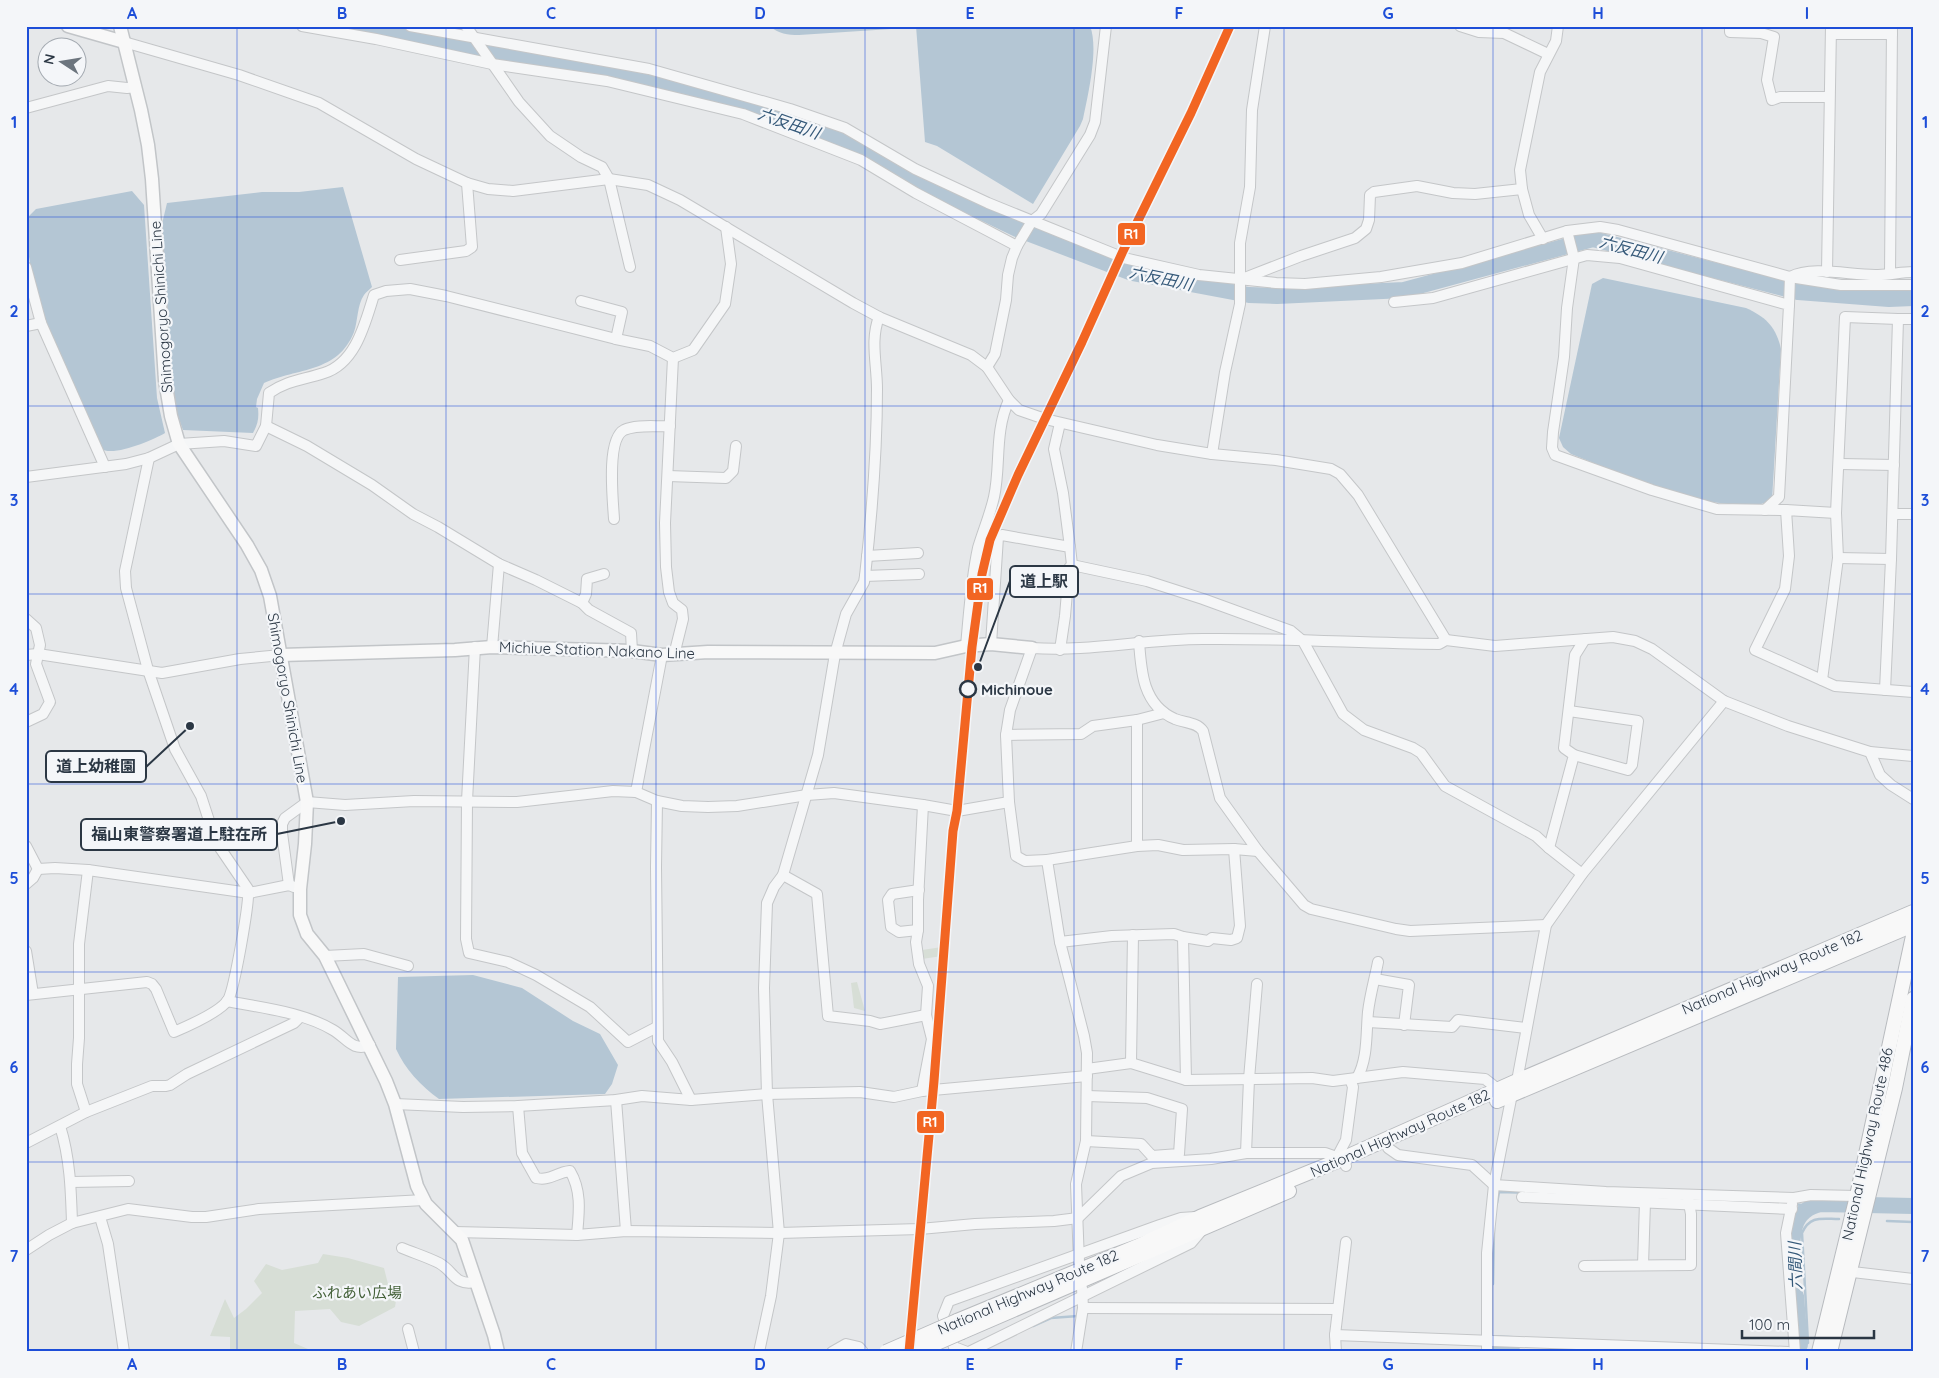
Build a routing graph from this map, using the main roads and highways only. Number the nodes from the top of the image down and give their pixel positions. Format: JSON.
{"nodes":[{"id":1,"x":68,"y":26,"type":"edge"},
{"id":2,"x":120,"y":26,"type":"edge"},
{"id":3,"x":124,"y":42,"type":"junction"},
{"id":4,"x":1032,"y":648,"type":"road end"},
{"id":5,"x":281,"y":655,"type":"junction"},
{"id":6,"x":1913,"y":912,"type":"edge"},
{"id":7,"x":1913,"y":925,"type":"edge"},
{"id":8,"x":1913,"y":936,"type":"edge"},
{"id":9,"x":1913,"y":999,"type":"edge"},
{"id":10,"x":1509,"y":1088,"type":"junction"},
{"id":11,"x":1342,"y":1161,"type":"junction"},
{"id":12,"x":1860,"y":1198,"type":"junction"},
{"id":13,"x":1845,"y":1271,"type":"junction"},
{"id":14,"x":959,"y":1326,"type":"junction"},
{"id":15,"x":498,"y":1352,"type":"edge"},
{"id":16,"x":886,"y":1352,"type":"edge"},
{"id":17,"x":916,"y":1352,"type":"edge"},
{"id":18,"x":1819,"y":1352,"type":"edge"},
{"id":19,"x":1830,"y":1352,"type":"edge"}],
"edges":[{"from":1,"to":3,"type":"main road"},
{"from":2,"to":3,"type":"main road","name":"Shimogoryo Shinichi Line"},
{"from":3,"to":5,"type":"main road","name":"Shimogoryo Shinichi Line"},
{"from":4,"to":5,"type":"main road","name":"Michiue Station Nakano Line"},
{"from":5,"to":15,"type":"main road","name":"Shimogoryo Shinichi Line"},
{"from":6,"to":10,"type":"highway","name":"National Highway Route 182"},
{"from":7,"to":10,"type":"highway","name":"National Highway Route 182"},
{"from":8,"to":12,"type":"highway","name":"National Highway Route 486"},
{"from":9,"to":12,"type":"highway","name":"National Highway Route 486"},
{"from":10,"to":11,"type":"highway","name":"National Highway Route 182"},
{"from":10,"to":11,"type":"highway","name":"National Highway Route 182"},
{"from":11,"to":14,"type":"highway","name":"National Highway Route 182"},
{"from":12,"to":13,"type":"highway","name":"National Highway Route 486"},
{"from":13,"to":18,"type":"highway","name":"National Highway Route 486"},
{"from":13,"to":19,"type":"highway","name":"National Highway Route 486"},
{"from":14,"to":16,"type":"highway","name":"National Highway Route 182","bridge":true},
{"from":14,"to":17,"type":"highway","name":"National Highway Route 182","bridge":true}]}
